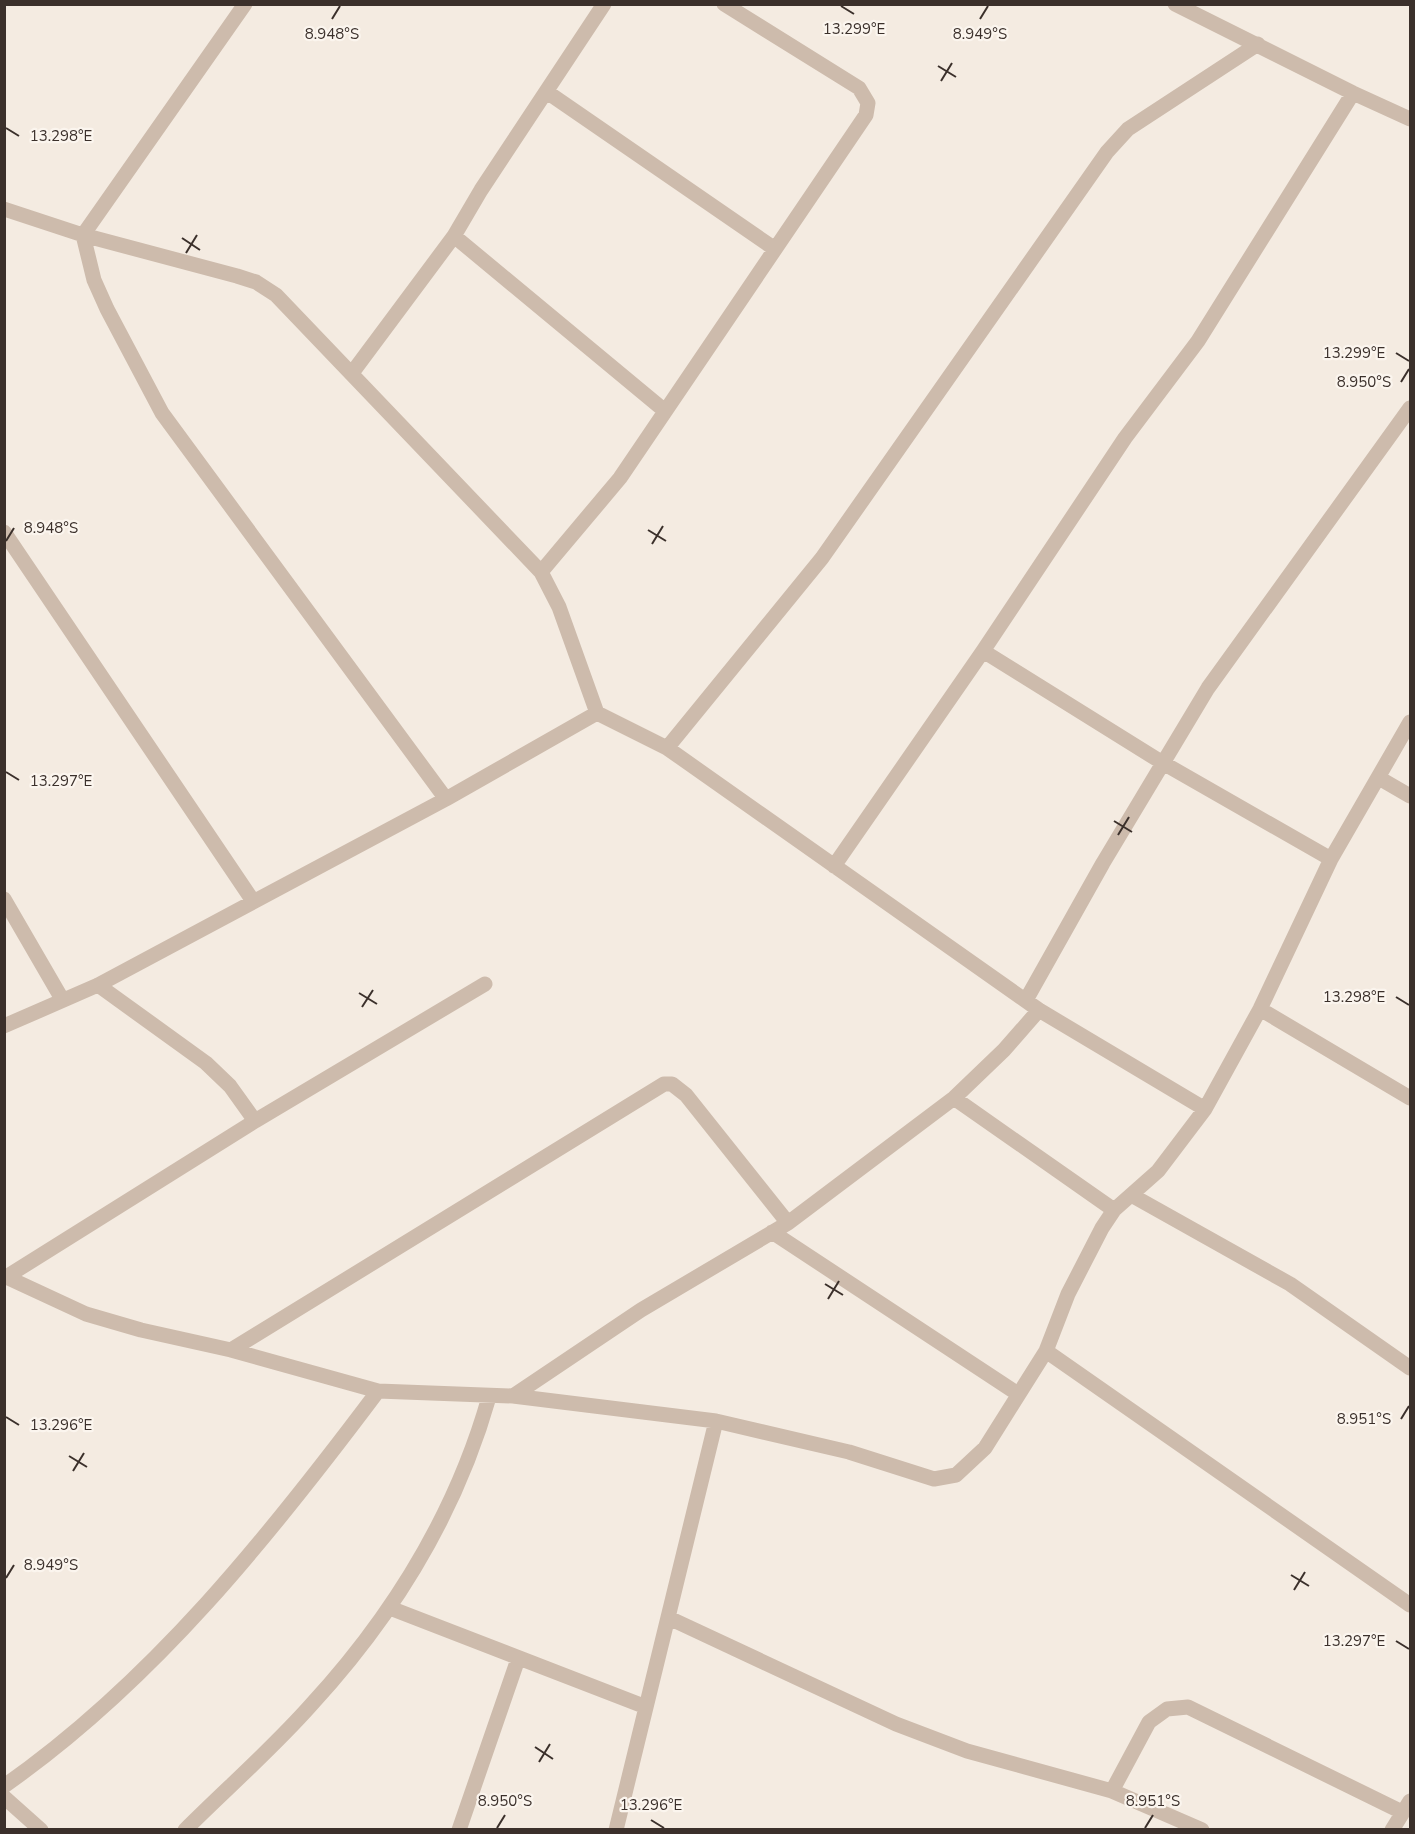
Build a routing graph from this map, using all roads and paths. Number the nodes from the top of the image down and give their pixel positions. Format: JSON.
{"nodes":[{"id":1,"x":604,"y":4,"type":"edge"},
{"id":2,"x":724,"y":4,"type":"edge"},
{"id":3,"x":1175,"y":4,"type":"edge"},
{"id":4,"x":240,"y":6,"type":"edge"},
{"id":5,"x":1258,"y":44,"type":"junction"},
{"id":6,"x":547,"y":92,"type":"junction"},
{"id":7,"x":1353,"y":93,"type":"junction"},
{"id":8,"x":1410,"y":119,"type":"edge"},
{"id":9,"x":4,"y":208,"type":"edge"},
{"id":10,"x":83,"y":235,"type":"junction"},
{"id":11,"x":454,"y":236,"type":"junction"},
{"id":12,"x":775,"y":249,"type":"junction"},
{"id":13,"x":352,"y":373,"type":"junction"},
{"id":14,"x":1410,"y":408,"type":"edge"},
{"id":15,"x":665,"y":411,"type":"junction"},
{"id":16,"x":4,"y":532,"type":"edge"},
{"id":17,"x":541,"y":573,"type":"junction"},
{"id":18,"x":983,"y":651,"type":"junction"},
{"id":19,"x":597,"y":713,"type":"junction"},
{"id":20,"x":1410,"y":722,"type":"edge"},
{"id":21,"x":667,"y":748,"type":"junction"},
{"id":22,"x":1163,"y":763,"type":"junction"},
{"id":23,"x":1379,"y":778,"type":"junction"},
{"id":24,"x":1410,"y":796,"type":"edge"},
{"id":25,"x":446,"y":800,"type":"junction"},
{"id":26,"x":1331,"y":859,"type":"junction"},
{"id":27,"x":834,"y":867,"type":"junction"},
{"id":28,"x":4,"y":899,"type":"edge"},
{"id":29,"x":253,"y":901,"type":"junction"},
{"id":30,"x":485,"y":984,"type":"dead end"},
{"id":31,"x":98,"y":985,"type":"junction"},
{"id":32,"x":62,"y":999,"type":"junction"},
{"id":33,"x":1026,"y":1000,"type":"junction"},
{"id":34,"x":1039,"y":1010,"type":"junction"},
{"id":35,"x":1260,"y":1010,"type":"junction"},
{"id":36,"x":4,"y":1026,"type":"edge"},
{"id":37,"x":954,"y":1098,"type":"junction"},
{"id":38,"x":1410,"y":1098,"type":"edge"},
{"id":39,"x":1205,"y":1109,"type":"junction"},
{"id":40,"x":255,"y":1121,"type":"junction"},
{"id":41,"x":1133,"y":1196,"type":"junction"},
{"id":42,"x":1114,"y":1210,"type":"junction"},
{"id":43,"x":788,"y":1223,"type":"junction"},
{"id":44,"x":772,"y":1232,"type":"junction"},
{"id":45,"x":5,"y":1277,"type":"edge"},
{"id":46,"x":231,"y":1350,"type":"junction"},
{"id":47,"x":1046,"y":1351,"type":"junction"},
{"id":48,"x":1410,"y":1368,"type":"edge"},
{"id":49,"x":378,"y":1391,"type":"junction"},
{"id":50,"x":1018,"y":1394,"type":"junction"},
{"id":51,"x":513,"y":1396,"type":"junction"},
{"id":52,"x":489,"y":1397,"type":"junction"},
{"id":53,"x":716,"y":1421,"type":"junction"},
{"id":54,"x":1410,"y":1605,"type":"edge"},
{"id":55,"x":390,"y":1608,"type":"junction"},
{"id":56,"x":669,"y":1618,"type":"junction"},
{"id":57,"x":518,"y":1659,"type":"junction"},
{"id":58,"x":646,"y":1707,"type":"junction"},
{"id":59,"x":4,"y":1786,"type":"edge"},
{"id":60,"x":1112,"y":1791,"type":"junction"},
{"id":61,"x":4,"y":1797,"type":"edge"},
{"id":62,"x":1406,"y":1807,"type":"edge"},
{"id":63,"x":41,"y":1830,"type":"edge"},
{"id":64,"x":185,"y":1830,"type":"edge"},
{"id":65,"x":459,"y":1830,"type":"edge"},
{"id":66,"x":616,"y":1830,"type":"edge"},
{"id":67,"x":1202,"y":1830,"type":"edge"},
{"id":68,"x":1392,"y":1830,"type":"edge"}],
"edges":[{"from":1,"to":6,"type":"street"},
{"from":2,"to":12,"type":"street"},
{"from":3,"to":5,"type":"street"},
{"from":4,"to":10,"type":"street"},
{"from":5,"to":7,"type":"street"},
{"from":5,"to":21,"type":"street"},
{"from":6,"to":11,"type":"street"},
{"from":6,"to":12,"type":"street"},
{"from":7,"to":8,"type":"street"},
{"from":7,"to":18,"type":"street"},
{"from":9,"to":10,"type":"street"},
{"from":10,"to":13,"type":"street"},
{"from":10,"to":25,"type":"street"},
{"from":11,"to":13,"type":"street"},
{"from":11,"to":15,"type":"street"},
{"from":12,"to":15,"type":"street"},
{"from":13,"to":17,"type":"street"},
{"from":14,"to":22,"type":"street"},
{"from":15,"to":17,"type":"street"},
{"from":16,"to":29,"type":"street"},
{"from":17,"to":19,"type":"street"},
{"from":18,"to":22,"type":"street"},
{"from":18,"to":27,"type":"street"},
{"from":19,"to":21,"type":"street"},
{"from":19,"to":25,"type":"street"},
{"from":20,"to":23,"type":"street"},
{"from":21,"to":27,"type":"street"},
{"from":22,"to":26,"type":"street"},
{"from":22,"to":33,"type":"street"},
{"from":23,"to":24,"type":"street"},
{"from":23,"to":26,"type":"street"},
{"from":25,"to":29,"type":"street"},
{"from":26,"to":35,"type":"street"},
{"from":27,"to":33,"type":"street"},
{"from":28,"to":32,"type":"street"},
{"from":29,"to":31,"type":"street"},
{"from":30,"to":40,"type":"street"},
{"from":31,"to":32,"type":"street"},
{"from":31,"to":40,"type":"street"},
{"from":32,"to":36,"type":"street"},
{"from":33,"to":34,"type":"street"},
{"from":34,"to":37,"type":"street"},
{"from":34,"to":39,"type":"street"},
{"from":35,"to":38,"type":"street"},
{"from":35,"to":39,"type":"street"},
{"from":37,"to":42,"type":"street"},
{"from":37,"to":43,"type":"street"},
{"from":39,"to":41,"type":"street"},
{"from":40,"to":45,"type":"street"},
{"from":41,"to":42,"type":"street"},
{"from":41,"to":48,"type":"street"},
{"from":42,"to":47,"type":"street"},
{"from":43,"to":44,"type":"street"},
{"from":43,"to":46,"type":"street"},
{"from":44,"to":50,"type":"street"},
{"from":44,"to":51,"type":"street"},
{"from":45,"to":46,"type":"street"},
{"from":46,"to":49,"type":"street"},
{"from":47,"to":50,"type":"street"},
{"from":47,"to":54,"type":"street"},
{"from":49,"to":52,"type":"street"},
{"from":49,"to":59,"type":"street"},
{"from":50,"to":53,"type":"street"},
{"from":51,"to":52,"type":"street"},
{"from":51,"to":53,"type":"street"},
{"from":52,"to":55,"type":"street"},
{"from":53,"to":56,"type":"street"},
{"from":55,"to":57,"type":"street"},
{"from":55,"to":64,"type":"street"},
{"from":56,"to":58,"type":"street"},
{"from":56,"to":60,"type":"street"},
{"from":57,"to":58,"type":"street"},
{"from":57,"to":65,"type":"street"},
{"from":58,"to":66,"type":"street"},
{"from":60,"to":62,"type":"street"},
{"from":60,"to":67,"type":"street"},
{"from":61,"to":63,"type":"street"},
{"from":62,"to":68,"type":"street"}]}
